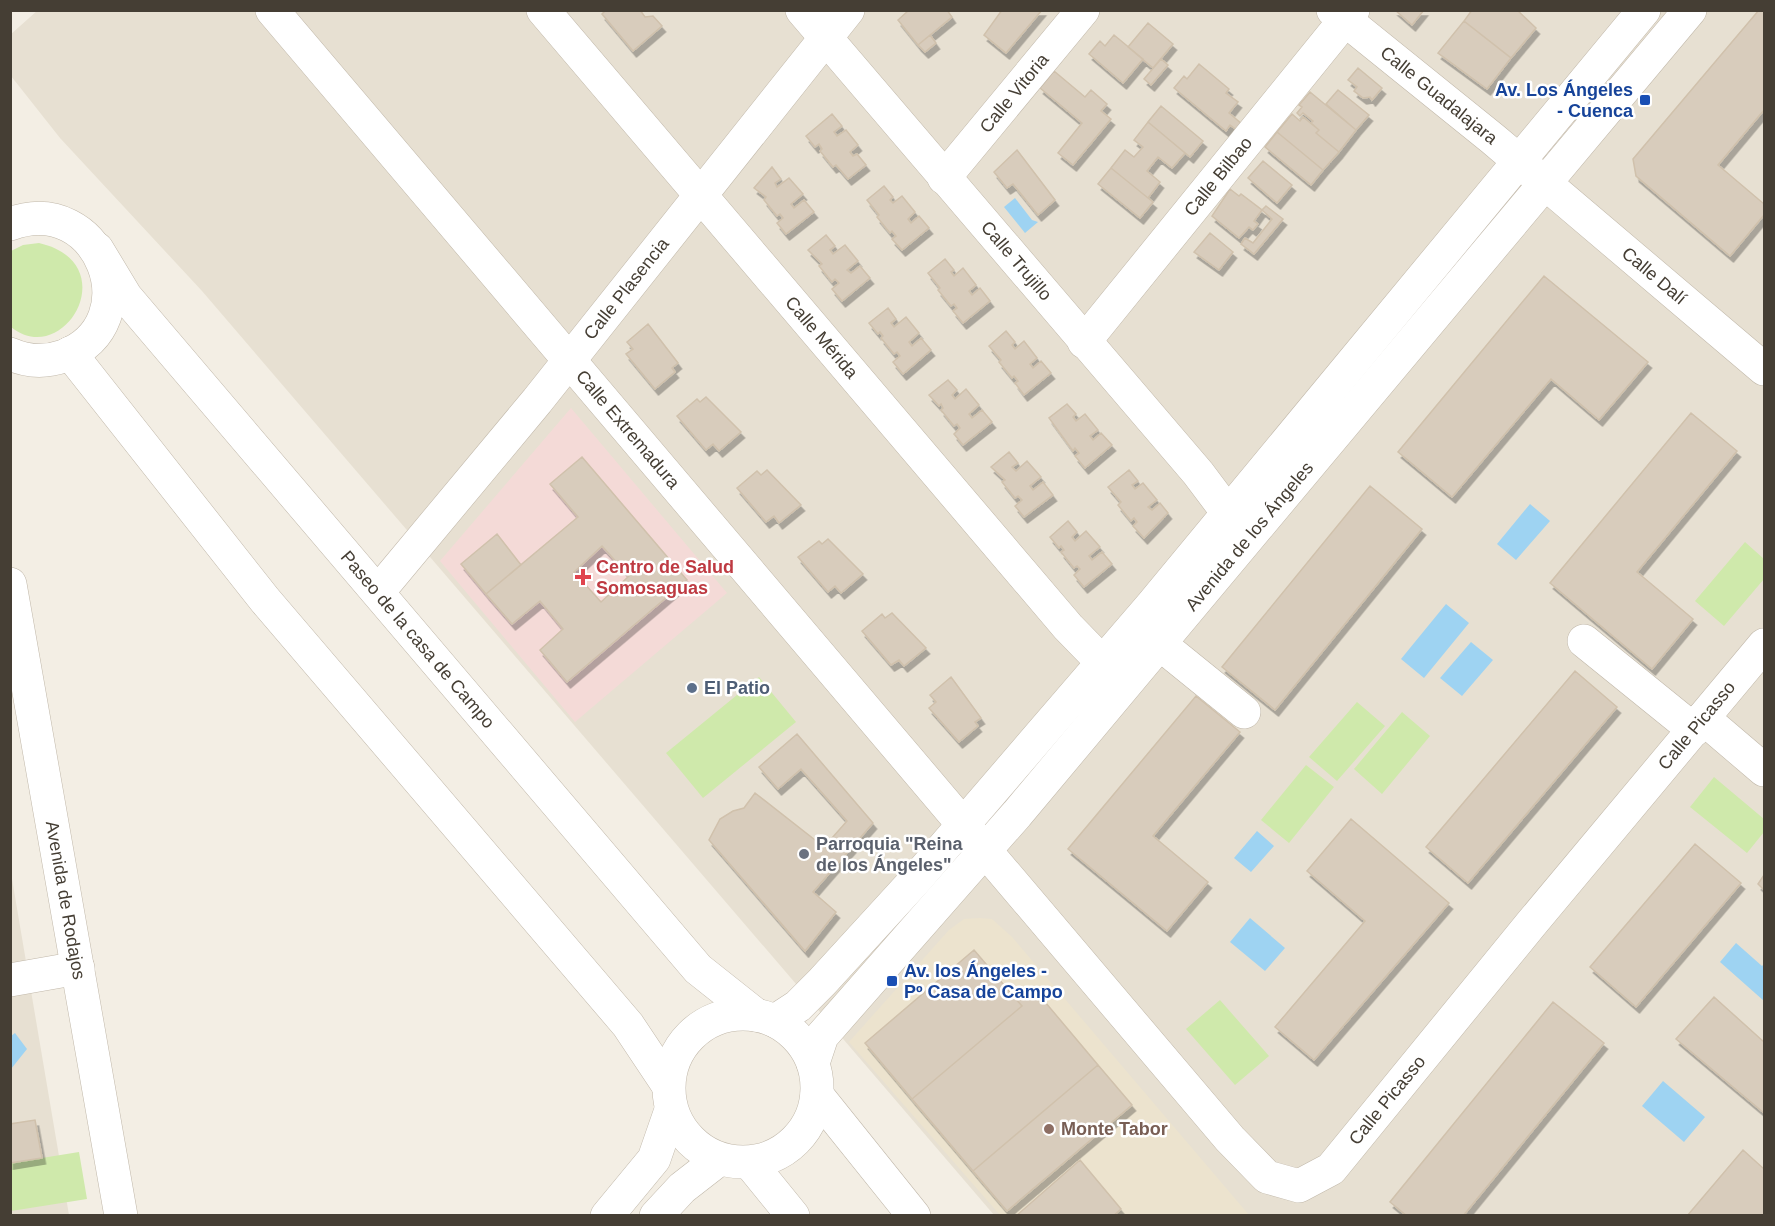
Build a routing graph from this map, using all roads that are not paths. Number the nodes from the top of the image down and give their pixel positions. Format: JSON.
{"nodes":[{"id":1,"x":273,"y":10,"type":"edge"},
{"id":2,"x":543,"y":10,"type":"edge"},
{"id":3,"x":802,"y":10,"type":"edge"},
{"id":4,"x":848,"y":10,"type":"edge"},
{"id":5,"x":1083,"y":10,"type":"edge"},
{"id":6,"x":1644,"y":10,"type":"edge"},
{"id":7,"x":1690,"y":10,"type":"edge"},
{"id":8,"x":1344,"y":14,"type":"edge"},
{"id":9,"x":827,"y":40,"type":"junction"},
{"id":10,"x":1519,"y":160,"type":"junction"},
{"id":11,"x":944,"y":178,"type":"junction"},
{"id":12,"x":1545,"y":183,"type":"junction"},
{"id":13,"x":700,"y":196,"type":"junction"},
{"id":14,"x":18,"y":216,"type":"edge"},
{"id":15,"x":98,"y":249,"type":"junction"},
{"id":16,"x":1084,"y":342,"type":"junction"},
{"id":17,"x":40,"y":356,"type":"edge"},
{"id":18,"x":568,"y":360,"type":"junction"},
{"id":19,"x":1764,"y":369,"type":"edge"},
{"id":20,"x":10,"y":378,"type":"edge"},
{"id":21,"x":1228,"y":513,"type":"junction"},
{"id":22,"x":10,"y":584,"type":"edge"},
{"id":23,"x":378,"y":592,"type":"junction"},
{"id":24,"x":1584,"y":641,"type":"dead end"},
{"id":25,"x":1160,"y":644,"type":"junction"},
{"id":26,"x":1764,"y":645,"type":"edge"},
{"id":27,"x":1103,"y":663,"type":"junction"},
{"id":28,"x":1244,"y":712,"type":"dead end"},
{"id":29,"x":1699,"y":724,"type":"junction"},
{"id":30,"x":1764,"y":770,"type":"edge"},
{"id":31,"x":964,"y":824,"type":"junction"},
{"id":32,"x":985,"y":850,"type":"junction"},
{"id":33,"x":78,"y":968,"type":"junction"},
{"id":34,"x":10,"y":980,"type":"edge"},
{"id":35,"x":765,"y":1018,"type":"junction"},
{"id":36,"x":813,"y":1063,"type":"junction"},
{"id":37,"x":817,"y":1095,"type":"junction"},
{"id":38,"x":669,"y":1097,"type":"junction"},
{"id":39,"x":734,"y":1161,"type":"junction"},
{"id":40,"x":121,"y":1215,"type":"edge"},
{"id":41,"x":607,"y":1215,"type":"edge"},
{"id":42,"x":656,"y":1215,"type":"edge"},
{"id":43,"x":793,"y":1215,"type":"edge"},
{"id":44,"x":914,"y":1215,"type":"edge"}],
"edges":[{"from":1,"to":18,"type":"street","name":"Calle Extremadura"},
{"from":2,"to":13,"type":"street","name":"Calle Mérida"},
{"from":3,"to":9,"type":"street","name":"Calle Trujillo"},
{"from":4,"to":9,"type":"street","name":"Calle Plasencia"},
{"from":5,"to":11,"type":"street","name":"Calle Vitoria"},
{"from":6,"to":10,"type":"street","name":"Avenida de los Ángeles"},
{"from":7,"to":12,"type":"street","name":"Avenida de los Ángeles"},
{"from":8,"to":10,"type":"street","name":"Calle Guadalajara"},
{"from":8,"to":16,"type":"street","name":"Calle Bilbao"},
{"from":9,"to":11,"type":"street","name":"Calle Trujillo"},
{"from":9,"to":13,"type":"street","name":"Calle Plasencia"},
{"from":10,"to":12,"type":"street","name":"Calle Guadalajara"},
{"from":10,"to":21,"type":"street","name":"Avenida de los Ángeles"},
{"from":11,"to":16,"type":"street","name":"Calle Trujillo"},
{"from":12,"to":19,"type":"street","name":"Calle Dalí"},
{"from":12,"to":25,"type":"street","name":"Avenida de los Ángeles"},
{"from":13,"to":18,"type":"street","name":"Calle Plasencia"},
{"from":13,"to":27,"type":"street","name":"Calle Mérida"},
{"from":14,"to":15,"type":"street"},
{"from":15,"to":17,"type":"street"},
{"from":15,"to":23,"type":"street","name":"Paseo de la casa de Campo"},
{"from":16,"to":21,"type":"street","name":"Calle Trujillo"},
{"from":17,"to":20,"type":"street"},
{"from":17,"to":38,"type":"street"},
{"from":18,"to":23,"type":"street","name":"Calle Plasencia"},
{"from":18,"to":31,"type":"street","name":"Calle Extremadura"},
{"from":21,"to":27,"type":"street","name":"Avenida de los Ángeles"},
{"from":22,"to":33,"type":"street","name":"Avenida de Rodajos"},
{"from":23,"to":35,"type":"street","name":"Paseo de la casa de Campo"},
{"from":24,"to":29,"type":"street"},
{"from":25,"to":28,"type":"street"},
{"from":25,"to":32,"type":"street","name":"Avenida de los Ángeles"},
{"from":26,"to":29,"type":"street","name":"Calle Picasso"},
{"from":27,"to":31,"type":"street","name":"Avenida de los Ángeles"},
{"from":29,"to":30,"type":"street"},
{"from":29,"to":32,"type":"street","name":"Calle Picasso"},
{"from":31,"to":32,"type":"street","name":"Calle Extremadura"},
{"from":31,"to":35,"type":"street","name":"Avenida de los Ángeles"},
{"from":32,"to":36,"type":"street","name":"Avenida de los Ángeles"},
{"from":33,"to":34,"type":"street"},
{"from":33,"to":40,"type":"street","name":"Avenida de Rodajos"},
{"from":35,"to":36,"type":"street"},
{"from":35,"to":38,"type":"street"},
{"from":36,"to":37,"type":"street"},
{"from":37,"to":39,"type":"street"},
{"from":37,"to":44,"type":"street"},
{"from":38,"to":39,"type":"street"},
{"from":38,"to":41,"type":"street"},
{"from":39,"to":42,"type":"street"},
{"from":39,"to":43,"type":"street"}]}
